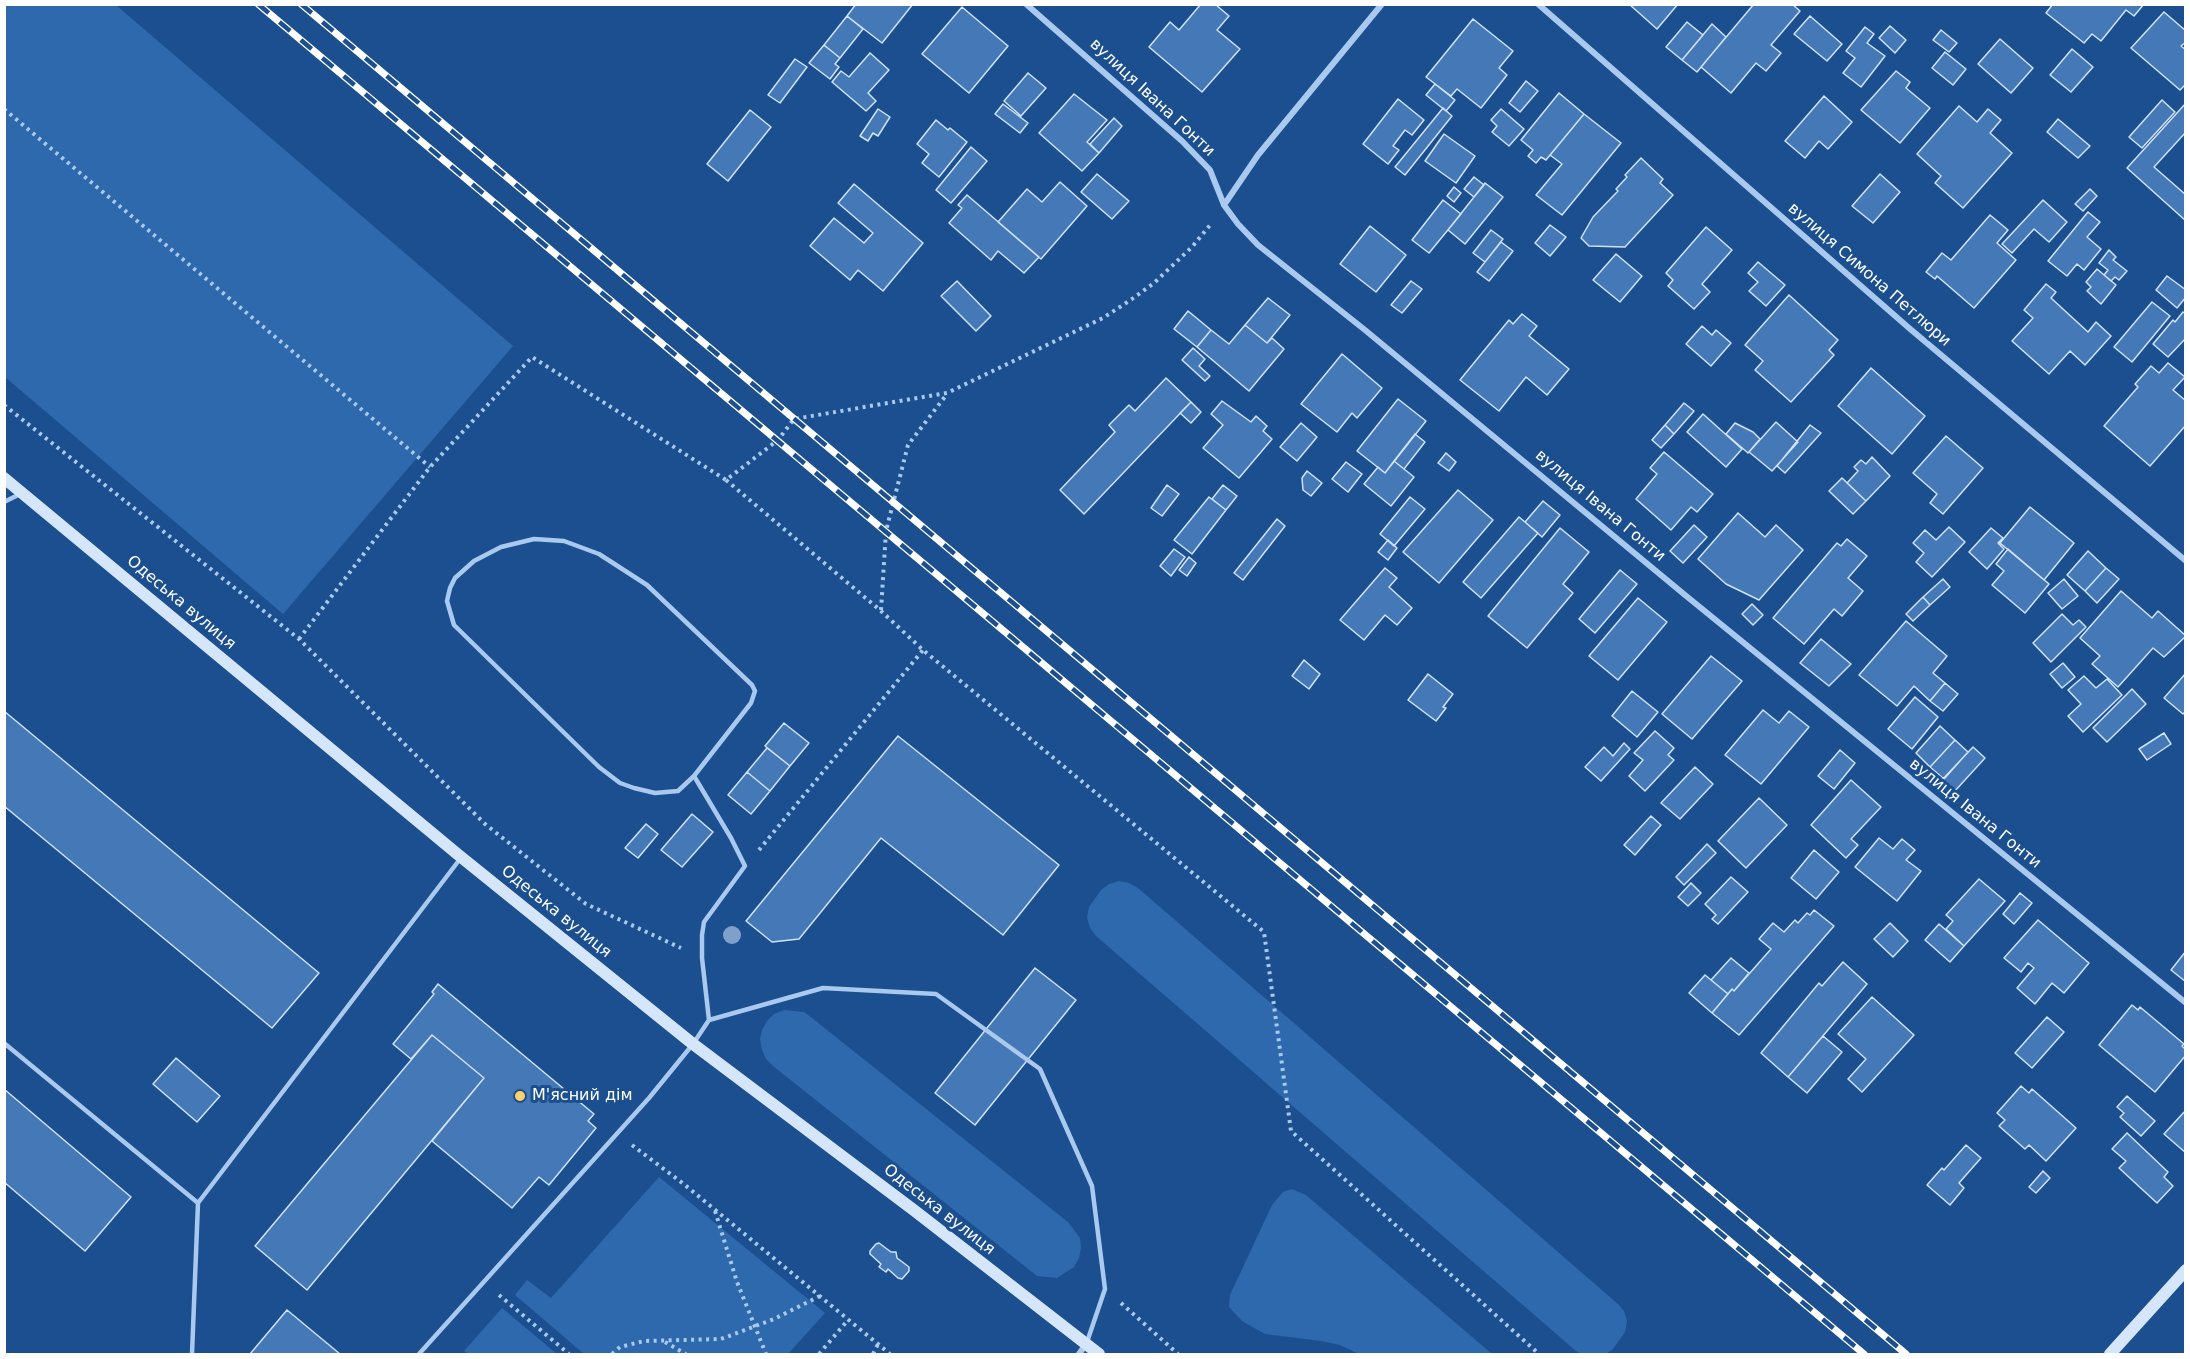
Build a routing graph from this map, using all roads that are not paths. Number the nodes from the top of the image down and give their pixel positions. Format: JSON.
{"nodes":[{"id":1,"x":1026,"y":4,"type":"edge"},
{"id":2,"x":1382,"y":4,"type":"edge"},
{"id":3,"x":1538,"y":4,"type":"edge"},
{"id":4,"x":1224,"y":205,"type":"junction"},
{"id":5,"x":4,"y":478,"type":"edge"},
{"id":6,"x":22,"y":492,"type":"junction"},
{"id":7,"x":4,"y":502,"type":"edge"},
{"id":8,"x":2186,"y":561,"type":"edge"},
{"id":9,"x":694,"y":776,"type":"junction"},
{"id":10,"x":461,"y":857,"type":"junction"},
{"id":11,"x":2186,"y":1003,"type":"edge"},
{"id":12,"x":709,"y":1020,"type":"junction"},
{"id":13,"x":4,"y":1043,"type":"edge"},
{"id":14,"x":693,"y":1044,"type":"junction"},
{"id":15,"x":198,"y":1203,"type":"junction"},
{"id":16,"x":2186,"y":1270,"type":"edge"},
{"id":17,"x":1082,"y":1349,"type":"edge"},
{"id":18,"x":192,"y":1354,"type":"edge"},
{"id":19,"x":419,"y":1354,"type":"edge"},
{"id":20,"x":1099,"y":1354,"type":"edge"},
{"id":21,"x":2110,"y":1354,"type":"edge"}],
"edges":[{"from":1,"to":4,"type":"street","name":"вулиця Івана Гонти"},
{"from":2,"to":4,"type":"street"},
{"from":3,"to":8,"type":"street","name":"вулиця Симона Петлюри"},
{"from":4,"to":11,"type":"street","name":"вулиця Івана Гонти"},
{"from":5,"to":6,"type":"main road","name":"Одеська вулиця"},
{"from":6,"to":7,"type":"lane"},
{"from":6,"to":10,"type":"main road","name":"Одеська вулиця"},
{"from":9,"to":9,"type":"lane"},
{"from":9,"to":12,"type":"lane"},
{"from":10,"to":14,"type":"main road","name":"Одеська вулиця"},
{"from":10,"to":15,"type":"lane"},
{"from":12,"to":14,"type":"lane"},
{"from":12,"to":17,"type":"lane"},
{"from":13,"to":15,"type":"lane"},
{"from":14,"to":17,"type":"main road","name":"Одеська вулиця"},
{"from":14,"to":19,"type":"lane"},
{"from":15,"to":18,"type":"lane"},
{"from":16,"to":21,"type":"main road"},
{"from":17,"to":20,"type":"main road","name":"Одеська вулиця"}]}
